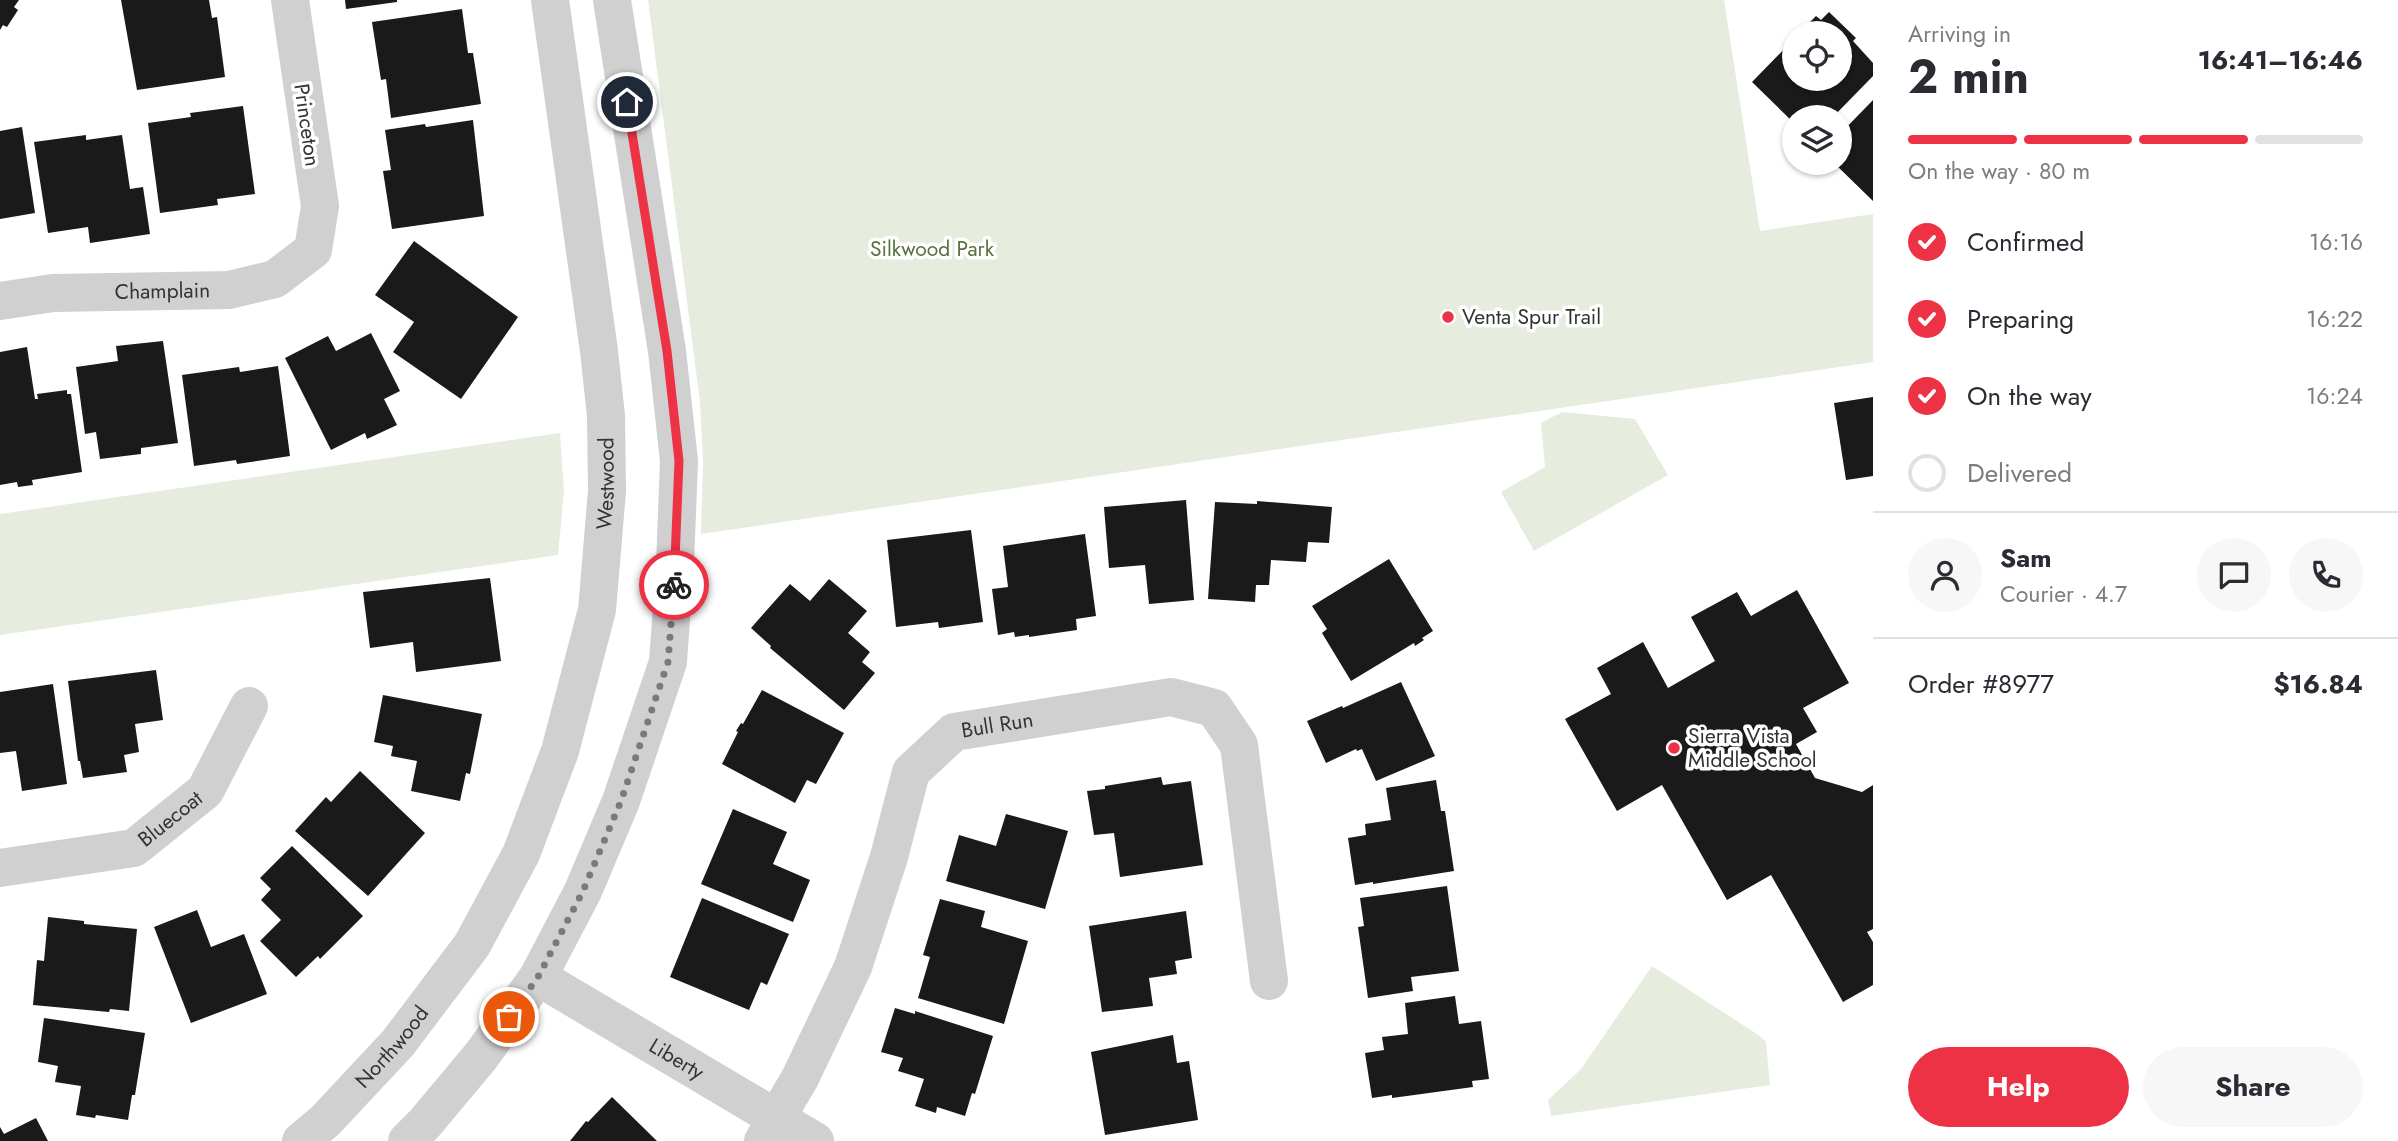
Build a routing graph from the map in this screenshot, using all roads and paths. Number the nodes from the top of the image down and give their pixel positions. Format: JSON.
{"nodes":[{"id":1,"x":290,"y":0,"type":"edge"},
{"id":2,"x":550,"y":0,"type":"edge"},
{"id":3,"x":612,"y":0,"type":"edge"},
{"id":4,"x":313,"y":250,"type":"joint"},
{"id":5,"x":0,"y":301,"type":"edge"},
{"id":6,"x":249,"y":706,"type":"dead end"},
{"id":7,"x":0,"y":868,"type":"edge"},
{"id":8,"x":472,"y":945,"type":"joint"},
{"id":9,"x":538,"y":977,"type":"junction"},
{"id":10,"x":1269,"y":981,"type":"dead end"},
{"id":11,"x":769,"y":1130,"type":"edge"},
{"id":12,"x":301,"y":1141,"type":"edge"},
{"id":13,"x":407,"y":1141,"type":"edge"},
{"id":14,"x":815,"y":1141,"type":"edge"}],
"edges":[{"from":1,"to":4,"type":"street","name":"Princeton"},
{"from":2,"to":8,"type":"street","name":"Westwood"},
{"from":3,"to":9,"type":"street"},
{"from":4,"to":5,"type":"street","name":"Champlain"},
{"from":6,"to":7,"type":"street","name":"Bluecoat"},
{"from":8,"to":12,"type":"street","name":"Northwood"},
{"from":9,"to":11,"type":"street","name":"Liberty"},
{"from":9,"to":13,"type":"street"},
{"from":10,"to":11,"type":"street","name":"Bull Run"},
{"from":11,"to":14,"type":"street","name":"Liberty"}]}
